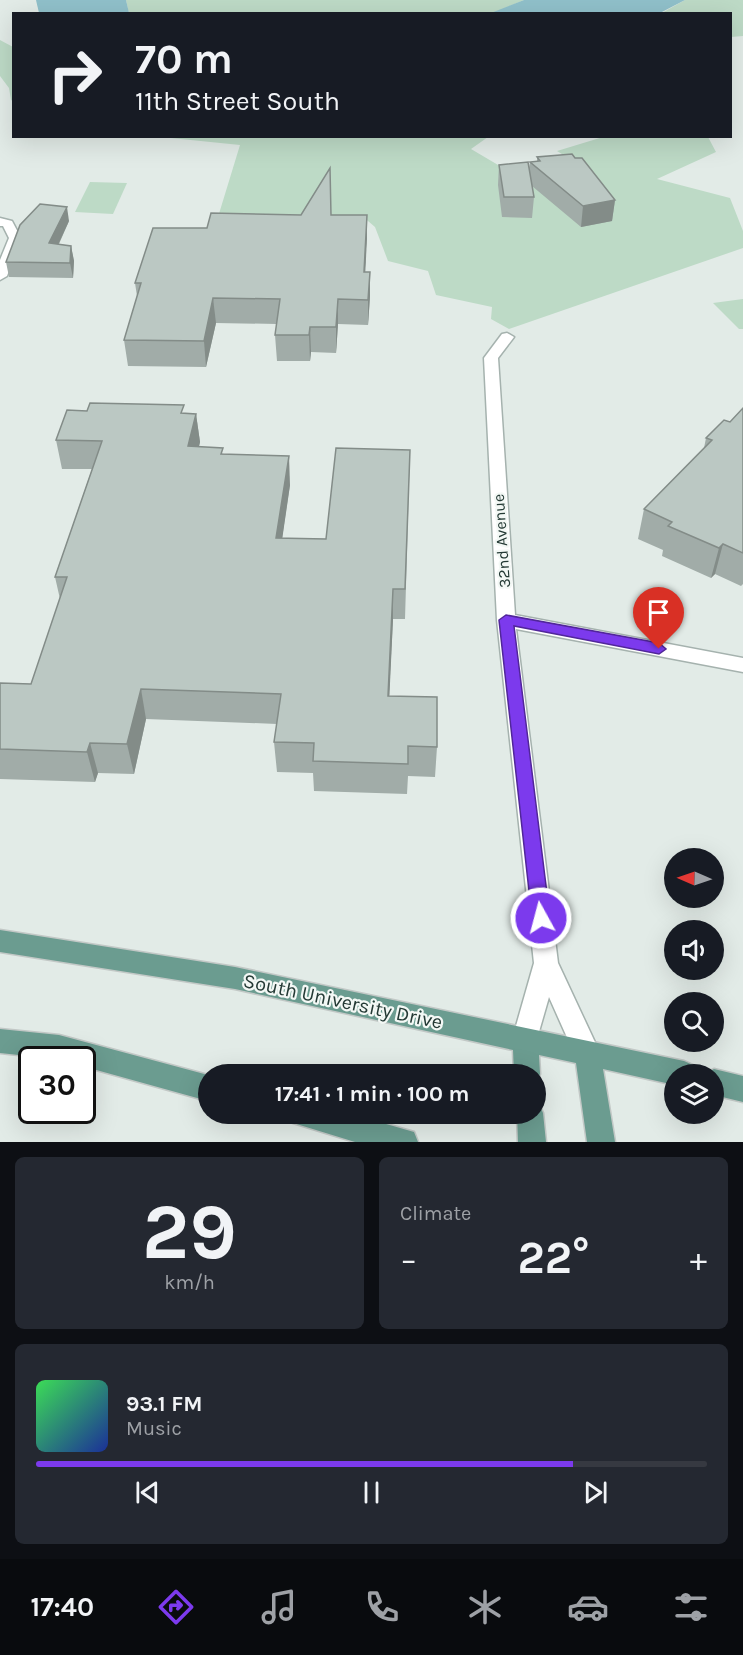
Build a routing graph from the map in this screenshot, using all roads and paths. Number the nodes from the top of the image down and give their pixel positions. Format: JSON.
{"nodes":[{"id":1,"x":0,"y":222,"type":"edge"},
{"id":2,"x":0,"y":276,"type":"edge"},
{"id":3,"x":507,"y":337,"type":"dead end"},
{"id":4,"x":506,"y":620,"type":"junction"},
{"id":5,"x":743,"y":665,"type":"edge"},
{"id":6,"x":0,"y":941,"type":"edge"},
{"id":7,"x":546,"y":963,"type":"junction"},
{"id":8,"x":525,"y":1040,"type":"junction"},
{"id":9,"x":0,"y":1041,"type":"edge"},
{"id":10,"x":587,"y":1053,"type":"junction"},
{"id":11,"x":526,"y":1064,"type":"edge"},
{"id":12,"x":664,"y":1070,"type":"edge"},
{"id":13,"x":724,"y":1084,"type":"edge"},
{"id":14,"x":198,"y":1085,"type":"edge"},
{"id":15,"x":743,"y":1089,"type":"edge"},
{"id":16,"x":339,"y":1124,"type":"edge"},
{"id":17,"x":531,"y":1124,"type":"edge"},
{"id":18,"x":404,"y":1142,"type":"edge"},
{"id":19,"x":532,"y":1142,"type":"edge"},
{"id":20,"x":601,"y":1142,"type":"edge"}],
"edges":[{"from":1,"to":2,"type":"street"},
{"from":3,"to":4,"type":"street","name":"32nd Avenue"},
{"from":4,"to":5,"type":"street"},
{"from":4,"to":7,"type":"street","name":"32nd Avenue"},
{"from":6,"to":8,"type":"main road","name":"South University Drive"},
{"from":7,"to":8,"type":"street","name":"32nd Avenue"},
{"from":7,"to":10,"type":"street","name":"32nd Avenue"},
{"from":8,"to":10,"type":"main road","name":"South University Drive"},
{"from":8,"to":11,"type":"main road","name":"32nd Avenue"},
{"from":9,"to":14,"type":"main road"},
{"from":10,"to":12,"type":"main road","name":"South University Drive"},
{"from":10,"to":20,"type":"main road","name":"32nd Avenue"},
{"from":13,"to":15,"type":"main road"},
{"from":16,"to":18,"type":"main road"},
{"from":17,"to":19,"type":"main road"}]}
